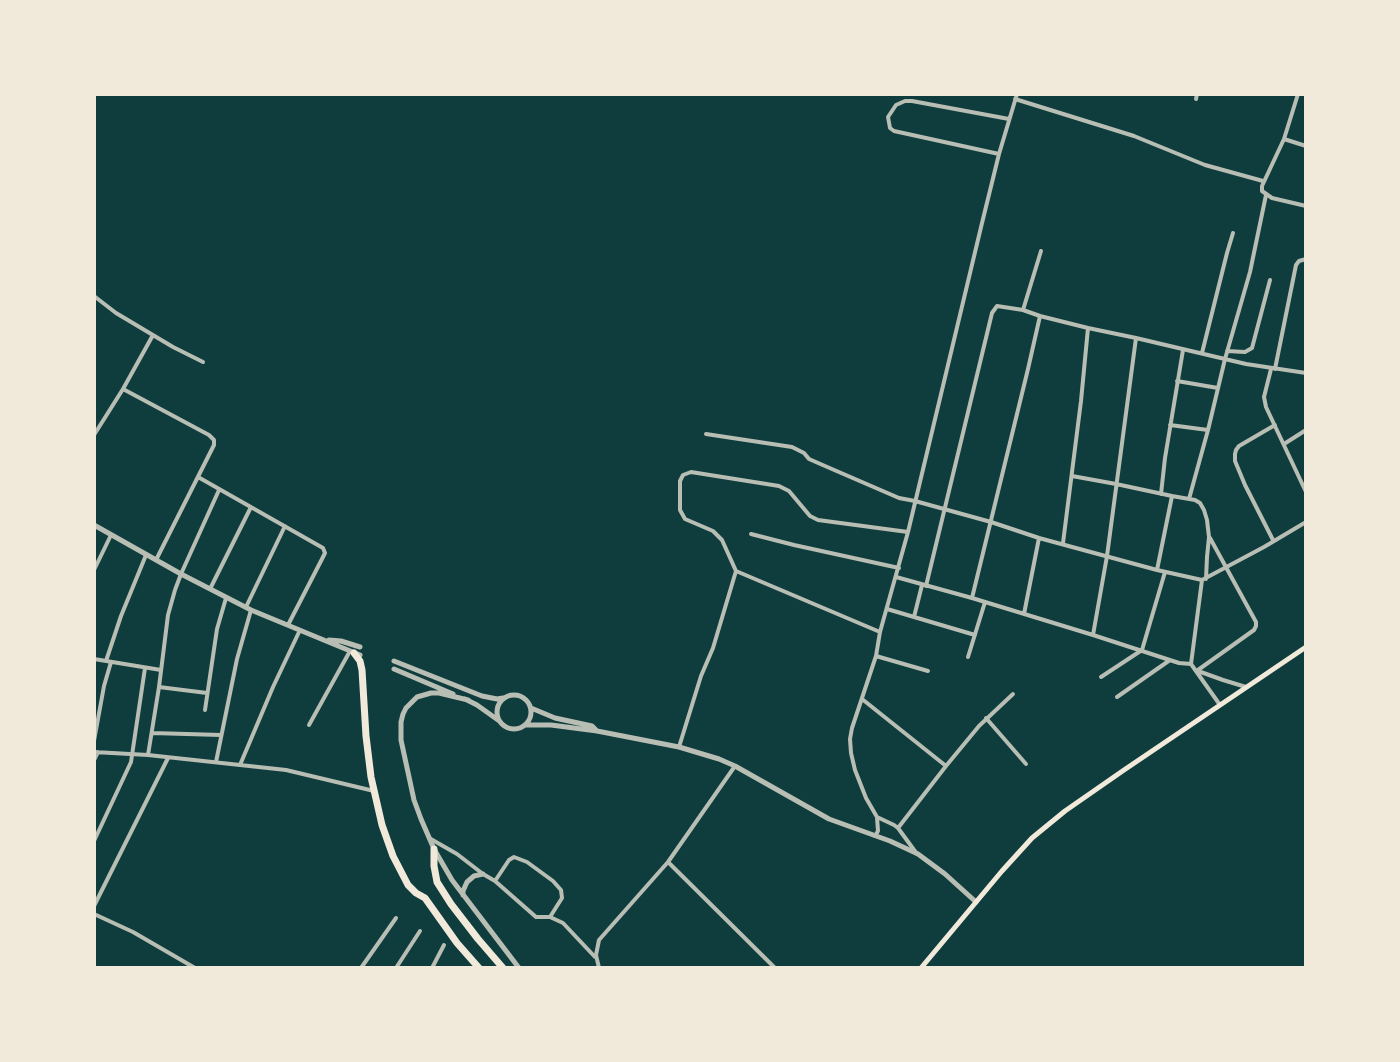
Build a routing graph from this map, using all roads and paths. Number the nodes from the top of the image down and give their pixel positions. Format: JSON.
{"nodes":[{"id":1,"x":1298,"y":94,"type":"edge"},
{"id":2,"x":1016,"y":97,"type":"edge"},
{"id":3,"x":1010,"y":119,"type":"junction"},
{"id":4,"x":1284,"y":139,"type":"junction"},
{"id":5,"x":1305,"y":146,"type":"edge"},
{"id":6,"x":999,"y":154,"type":"junction"},
{"id":7,"x":1263,"y":181,"type":"junction"},
{"id":8,"x":1266,"y":195,"type":"junction"},
{"id":9,"x":1305,"y":207,"type":"edge"},
{"id":10,"x":1233,"y":233,"type":"dead end"},
{"id":11,"x":1041,"y":251,"type":"dead end"},
{"id":12,"x":1305,"y":259,"type":"edge"},
{"id":13,"x":1270,"y":280,"type":"dead end"},
{"id":14,"x":94,"y":296,"type":"edge"},
{"id":15,"x":1023,"y":310,"type":"junction"},
{"id":16,"x":1040,"y":316,"type":"junction"},
{"id":17,"x":1088,"y":328,"type":"junction"},
{"id":18,"x":153,"y":335,"type":"junction"},
{"id":19,"x":1136,"y":338,"type":"junction"},
{"id":20,"x":1183,"y":350,"type":"junction"},
{"id":21,"x":1227,"y":351,"type":"junction"},
{"id":22,"x":1202,"y":353,"type":"junction"},
{"id":23,"x":1225,"y":359,"type":"junction"},
{"id":24,"x":202,"y":362,"type":"dead end"},
{"id":25,"x":1273,"y":369,"type":"junction"},
{"id":26,"x":1305,"y":373,"type":"edge"},
{"id":27,"x":1177,"y":381,"type":"junction"},
{"id":28,"x":1218,"y":388,"type":"junction"},
{"id":29,"x":123,"y":389,"type":"junction"},
{"id":30,"x":1170,"y":425,"type":"junction"},
{"id":31,"x":1275,"y":425,"type":"junction"},
{"id":32,"x":1208,"y":430,"type":"junction"},
{"id":33,"x":1304,"y":431,"type":"edge"},
{"id":34,"x":706,"y":434,"type":"dead end"},
{"id":35,"x":94,"y":435,"type":"edge"},
{"id":36,"x":1284,"y":444,"type":"junction"},
{"id":37,"x":1072,"y":476,"type":"junction"},
{"id":38,"x":197,"y":477,"type":"junction"},
{"id":39,"x":1116,"y":484,"type":"junction"},
{"id":40,"x":219,"y":490,"type":"junction"},
{"id":41,"x":1305,"y":492,"type":"edge"},
{"id":42,"x":1161,"y":494,"type":"junction"},
{"id":43,"x":1172,"y":496,"type":"junction"},
{"id":44,"x":1189,"y":500,"type":"junction"},
{"id":45,"x":915,"y":501,"type":"junction"},
{"id":46,"x":251,"y":507,"type":"junction"},
{"id":47,"x":945,"y":509,"type":"junction"},
{"id":48,"x":991,"y":522,"type":"junction"},
{"id":49,"x":1305,"y":522,"type":"edge"},
{"id":50,"x":94,"y":525,"type":"edge"},
{"id":51,"x":285,"y":526,"type":"junction"},
{"id":52,"x":908,"y":532,"type":"junction"},
{"id":53,"x":111,"y":534,"type":"junction"},
{"id":54,"x":751,"y":534,"type":"dead end"},
{"id":55,"x":1209,"y":537,"type":"junction"},
{"id":56,"x":1039,"y":538,"type":"junction"},
{"id":57,"x":1273,"y":540,"type":"junction"},
{"id":58,"x":1063,"y":543,"type":"junction"},
{"id":59,"x":146,"y":555,"type":"junction"},
{"id":60,"x":1107,"y":556,"type":"junction"},
{"id":61,"x":155,"y":560,"type":"junction"},
{"id":62,"x":899,"y":568,"type":"junction"},
{"id":63,"x":1227,"y":568,"type":"junction"},
{"id":64,"x":94,"y":570,"type":"edge"},
{"id":65,"x":1157,"y":570,"type":"junction"},
{"id":66,"x":736,"y":571,"type":"junction"},
{"id":67,"x":1165,"y":572,"type":"junction"},
{"id":68,"x":181,"y":574,"type":"junction"},
{"id":69,"x":896,"y":577,"type":"junction"},
{"id":70,"x":1204,"y":579,"type":"junction"},
{"id":71,"x":924,"y":585,"type":"junction"},
{"id":72,"x":210,"y":589,"type":"junction"},
{"id":73,"x":226,"y":598,"type":"junction"},
{"id":74,"x":972,"y":598,"type":"junction"},
{"id":75,"x":985,"y":602,"type":"junction"},
{"id":76,"x":248,"y":609,"type":"junction"},
{"id":77,"x":887,"y":609,"type":"junction"},
{"id":78,"x":1024,"y":614,"type":"junction"},
{"id":79,"x":914,"y":617,"type":"junction"},
{"id":80,"x":288,"y":625,"type":"junction"},
{"id":81,"x":300,"y":630,"type":"junction"},
{"id":82,"x":880,"y":632,"type":"junction"},
{"id":83,"x":1093,"y":634,"type":"junction"},
{"id":84,"x":975,"y":635,"type":"junction"},
{"id":85,"x":324,"y":639,"type":"junction"},
{"id":86,"x":1305,"y":647,"type":"edge"},
{"id":87,"x":1142,"y":650,"type":"junction"},
{"id":88,"x":356,"y":652,"type":"junction"},
{"id":89,"x":876,"y":656,"type":"junction"},
{"id":90,"x":969,"y":657,"type":"dead end"},
{"id":91,"x":94,"y":660,"type":"edge"},
{"id":92,"x":1170,"y":660,"type":"junction"},
{"id":93,"x":394,"y":661,"type":"dead end"},
{"id":94,"x":108,"y":662,"type":"junction"},
{"id":95,"x":1192,"y":665,"type":"junction"},
{"id":96,"x":144,"y":668,"type":"junction"},
{"id":97,"x":394,"y":669,"type":"dead end"},
{"id":98,"x":161,"y":670,"type":"junction"},
{"id":99,"x":1198,"y":670,"type":"junction"},
{"id":100,"x":928,"y":671,"type":"dead end"},
{"id":101,"x":1101,"y":676,"type":"dead end"},
{"id":102,"x":159,"y":687,"type":"junction"},
{"id":103,"x":1246,"y":687,"type":"junction"},
{"id":104,"x":207,"y":693,"type":"junction"},
{"id":105,"x":1014,"y":694,"type":"dead end"},
{"id":106,"x":1117,"y":697,"type":"dead end"},
{"id":107,"x":503,"y":698,"type":"junction"},
{"id":108,"x":862,"y":699,"type":"junction"},
{"id":109,"x":468,"y":700,"type":"junction"},
{"id":110,"x":1220,"y":705,"type":"junction"},
{"id":111,"x":531,"y":708,"type":"junction"},
{"id":112,"x":205,"y":710,"type":"dead end"},
{"id":113,"x":986,"y":718,"type":"junction"},
{"id":114,"x":498,"y":720,"type":"junction"},
{"id":115,"x":309,"y":725,"type":"dead end"},
{"id":116,"x":525,"y":725,"type":"junction"},
{"id":117,"x":597,"y":730,"type":"junction"},
{"id":118,"x":152,"y":733,"type":"junction"},
{"id":119,"x":221,"y":735,"type":"junction"},
{"id":120,"x":94,"y":741,"type":"edge"},
{"id":121,"x":679,"y":747,"type":"junction"},
{"id":122,"x":96,"y":752,"type":"edge"},
{"id":123,"x":132,"y":754,"type":"junction"},
{"id":124,"x":148,"y":755,"type":"junction"},
{"id":125,"x":168,"y":758,"type":"junction"},
{"id":126,"x":94,"y":760,"type":"edge"},
{"id":127,"x":216,"y":762,"type":"junction"},
{"id":128,"x":1026,"y":764,"type":"dead end"},
{"id":129,"x":240,"y":765,"type":"junction"},
{"id":130,"x":735,"y":766,"type":"junction"},
{"id":131,"x":946,"y":766,"type":"junction"},
{"id":132,"x":374,"y":791,"type":"junction"},
{"id":133,"x":877,"y":817,"type":"junction"},
{"id":134,"x":898,"y":828,"type":"junction"},
{"id":135,"x":875,"y":836,"type":"junction"},
{"id":136,"x":428,"y":838,"type":"junction"},
{"id":137,"x":94,"y":841,"type":"edge"},
{"id":138,"x":434,"y":849,"type":"junction"},
{"id":139,"x":918,"y":854,"type":"junction"},
{"id":140,"x":668,"y":862,"type":"junction"},
{"id":141,"x":483,"y":874,"type":"junction"},
{"id":142,"x":495,"y":881,"type":"junction"},
{"id":143,"x":463,"y":896,"type":"junction"},
{"id":144,"x":95,"y":902,"type":"edge"},
{"id":145,"x":976,"y":902,"type":"junction"},
{"id":146,"x":94,"y":914,"type":"edge"},
{"id":147,"x":550,"y":917,"type":"junction"},
{"id":148,"x":396,"y":918,"type":"dead end"},
{"id":149,"x":420,"y":931,"type":"dead end"},
{"id":150,"x":444,"y":945,"type":"dead end"},
{"id":151,"x":596,"y":958,"type":"junction"},
{"id":152,"x":195,"y":968,"type":"edge"},
{"id":153,"x":361,"y":968,"type":"edge"},
{"id":154,"x":396,"y":968,"type":"edge"},
{"id":155,"x":432,"y":968,"type":"edge"},
{"id":156,"x":479,"y":968,"type":"edge"},
{"id":157,"x":503,"y":968,"type":"edge"},
{"id":158,"x":519,"y":968,"type":"edge"},
{"id":159,"x":599,"y":968,"type":"edge"},
{"id":160,"x":775,"y":968,"type":"edge"},
{"id":161,"x":921,"y":968,"type":"edge"}],
"edges":[{"from":1,"to":4,"type":"street"},
{"from":2,"to":3,"type":"street"},
{"from":2,"to":7,"type":"street"},
{"from":3,"to":6,"type":"street"},
{"from":3,"to":6,"type":"street"},
{"from":4,"to":5,"type":"street"},
{"from":4,"to":7,"type":"street"},
{"from":6,"to":45,"type":"street"},
{"from":7,"to":8,"type":"street"},
{"from":8,"to":9,"type":"street"},
{"from":8,"to":21,"type":"street"},
{"from":10,"to":22,"type":"street"},
{"from":11,"to":15,"type":"street"},
{"from":12,"to":25,"type":"street"},
{"from":13,"to":21,"type":"street"},
{"from":14,"to":18,"type":"street"},
{"from":15,"to":16,"type":"street"},
{"from":15,"to":47,"type":"street"},
{"from":16,"to":17,"type":"street"},
{"from":16,"to":48,"type":"street"},
{"from":17,"to":19,"type":"street"},
{"from":17,"to":37,"type":"street"},
{"from":18,"to":24,"type":"street"},
{"from":18,"to":29,"type":"street"},
{"from":19,"to":20,"type":"street"},
{"from":19,"to":39,"type":"street"},
{"from":20,"to":22,"type":"street"},
{"from":20,"to":27,"type":"street"},
{"from":21,"to":23,"type":"street"},
{"from":22,"to":23,"type":"street"},
{"from":23,"to":25,"type":"street"},
{"from":23,"to":28,"type":"street"},
{"from":25,"to":26,"type":"street"},
{"from":25,"to":31,"type":"street"},
{"from":27,"to":28,"type":"street"},
{"from":27,"to":30,"type":"street"},
{"from":28,"to":32,"type":"street"},
{"from":29,"to":35,"type":"street"},
{"from":29,"to":38,"type":"street"},
{"from":30,"to":32,"type":"street"},
{"from":30,"to":42,"type":"street"},
{"from":31,"to":36,"type":"street"},
{"from":31,"to":57,"type":"street"},
{"from":32,"to":44,"type":"street"},
{"from":33,"to":36,"type":"street"},
{"from":34,"to":45,"type":"street"},
{"from":36,"to":41,"type":"street"},
{"from":37,"to":39,"type":"street"},
{"from":37,"to":58,"type":"street"},
{"from":38,"to":40,"type":"street"},
{"from":38,"to":61,"type":"street"},
{"from":39,"to":42,"type":"street"},
{"from":39,"to":60,"type":"street"},
{"from":40,"to":46,"type":"street"},
{"from":40,"to":68,"type":"street"},
{"from":42,"to":43,"type":"street"},
{"from":43,"to":44,"type":"street"},
{"from":43,"to":65,"type":"street"},
{"from":44,"to":55,"type":"street"},
{"from":45,"to":47,"type":"street"},
{"from":45,"to":52,"type":"street"},
{"from":46,"to":51,"type":"street"},
{"from":46,"to":72,"type":"street"},
{"from":47,"to":48,"type":"street"},
{"from":47,"to":71,"type":"street"},
{"from":48,"to":56,"type":"street"},
{"from":48,"to":74,"type":"street"},
{"from":49,"to":57,"type":"street"},
{"from":50,"to":53,"type":"street"},
{"from":51,"to":76,"type":"street"},
{"from":51,"to":80,"type":"street"},
{"from":52,"to":62,"type":"street"},
{"from":52,"to":66,"type":"street"},
{"from":53,"to":59,"type":"street"},
{"from":53,"to":64,"type":"street"},
{"from":54,"to":62,"type":"street"},
{"from":55,"to":63,"type":"street"},
{"from":55,"to":70,"type":"street"},
{"from":56,"to":58,"type":"street"},
{"from":56,"to":78,"type":"street"},
{"from":57,"to":63,"type":"street"},
{"from":58,"to":60,"type":"street"},
{"from":59,"to":61,"type":"street"},
{"from":59,"to":94,"type":"street"},
{"from":60,"to":65,"type":"street"},
{"from":60,"to":83,"type":"street"},
{"from":61,"to":68,"type":"street"},
{"from":62,"to":69,"type":"street"},
{"from":63,"to":70,"type":"street"},
{"from":63,"to":99,"type":"street"},
{"from":65,"to":67,"type":"street"},
{"from":66,"to":82,"type":"street"},
{"from":66,"to":121,"type":"street"},
{"from":67,"to":70,"type":"street"},
{"from":67,"to":87,"type":"street"},
{"from":68,"to":72,"type":"street"},
{"from":68,"to":98,"type":"street"},
{"from":69,"to":71,"type":"street"},
{"from":69,"to":77,"type":"street"},
{"from":70,"to":95,"type":"street"},
{"from":71,"to":74,"type":"street"},
{"from":71,"to":79,"type":"street"},
{"from":72,"to":73,"type":"street"},
{"from":73,"to":76,"type":"street"},
{"from":73,"to":104,"type":"street"},
{"from":74,"to":75,"type":"street"},
{"from":75,"to":78,"type":"street"},
{"from":75,"to":84,"type":"street"},
{"from":76,"to":80,"type":"street"},
{"from":76,"to":119,"type":"street"},
{"from":77,"to":79,"type":"street"},
{"from":77,"to":82,"type":"street"},
{"from":78,"to":83,"type":"street"},
{"from":79,"to":84,"type":"street"},
{"from":80,"to":81,"type":"street"},
{"from":81,"to":85,"type":"street"},
{"from":81,"to":129,"type":"street"},
{"from":82,"to":89,"type":"street"},
{"from":83,"to":87,"type":"street"},
{"from":84,"to":90,"type":"street"},
{"from":85,"to":88,"type":"street"},
{"from":85,"to":88,"type":"street"},
{"from":86,"to":103,"type":"main road"},
{"from":87,"to":92,"type":"street"},
{"from":87,"to":101,"type":"street"},
{"from":88,"to":115,"type":"street"},
{"from":88,"to":132,"type":"highway"},
{"from":89,"to":100,"type":"street"},
{"from":89,"to":108,"type":"street"},
{"from":91,"to":94,"type":"street"},
{"from":92,"to":95,"type":"street"},
{"from":92,"to":106,"type":"street"},
{"from":93,"to":107,"type":"street"},
{"from":94,"to":96,"type":"street"},
{"from":94,"to":120,"type":"street"},
{"from":95,"to":99,"type":"street"},
{"from":95,"to":110,"type":"street"},
{"from":96,"to":98,"type":"street"},
{"from":96,"to":123,"type":"street"},
{"from":97,"to":109,"type":"street"},
{"from":98,"to":102,"type":"street"},
{"from":99,"to":103,"type":"street"},
{"from":102,"to":104,"type":"street"},
{"from":102,"to":118,"type":"street"},
{"from":103,"to":110,"type":"main road"},
{"from":104,"to":112,"type":"street"},
{"from":105,"to":113,"type":"street"},
{"from":107,"to":111,"type":"street"},
{"from":107,"to":114,"type":"street"},
{"from":108,"to":131,"type":"street"},
{"from":108,"to":133,"type":"street"},
{"from":109,"to":114,"type":"street"},
{"from":109,"to":136,"type":"street"},
{"from":110,"to":145,"type":"main road"},
{"from":111,"to":116,"type":"street"},
{"from":111,"to":117,"type":"street"},
{"from":113,"to":128,"type":"street"},
{"from":113,"to":131,"type":"street"},
{"from":114,"to":116,"type":"street"},
{"from":116,"to":117,"type":"street"},
{"from":117,"to":121,"type":"street"},
{"from":118,"to":119,"type":"street"},
{"from":118,"to":124,"type":"street"},
{"from":119,"to":127,"type":"street"},
{"from":121,"to":130,"type":"street"},
{"from":122,"to":123,"type":"street"},
{"from":122,"to":126,"type":"street"},
{"from":123,"to":124,"type":"street"},
{"from":123,"to":137,"type":"street"},
{"from":124,"to":125,"type":"street"},
{"from":125,"to":127,"type":"street"},
{"from":125,"to":144,"type":"street"},
{"from":127,"to":129,"type":"street"},
{"from":129,"to":132,"type":"street"},
{"from":130,"to":135,"type":"street"},
{"from":130,"to":140,"type":"street"},
{"from":131,"to":134,"type":"street"},
{"from":132,"to":156,"type":"highway"},
{"from":133,"to":134,"type":"street"},
{"from":133,"to":135,"type":"street"},
{"from":134,"to":139,"type":"street"},
{"from":135,"to":139,"type":"street"},
{"from":136,"to":138,"type":"street"},
{"from":136,"to":141,"type":"street"},
{"from":138,"to":143,"type":"street"},
{"from":138,"to":157,"type":"highway"},
{"from":139,"to":145,"type":"street"},
{"from":140,"to":151,"type":"street"},
{"from":140,"to":160,"type":"street"},
{"from":141,"to":142,"type":"street"},
{"from":141,"to":143,"type":"street"},
{"from":142,"to":147,"type":"street"},
{"from":142,"to":147,"type":"street"},
{"from":143,"to":158,"type":"street"},
{"from":145,"to":161,"type":"main road"},
{"from":146,"to":152,"type":"street"},
{"from":147,"to":151,"type":"street"},
{"from":148,"to":153,"type":"street"},
{"from":149,"to":154,"type":"street"},
{"from":150,"to":155,"type":"street"},
{"from":151,"to":159,"type":"street"}]}
